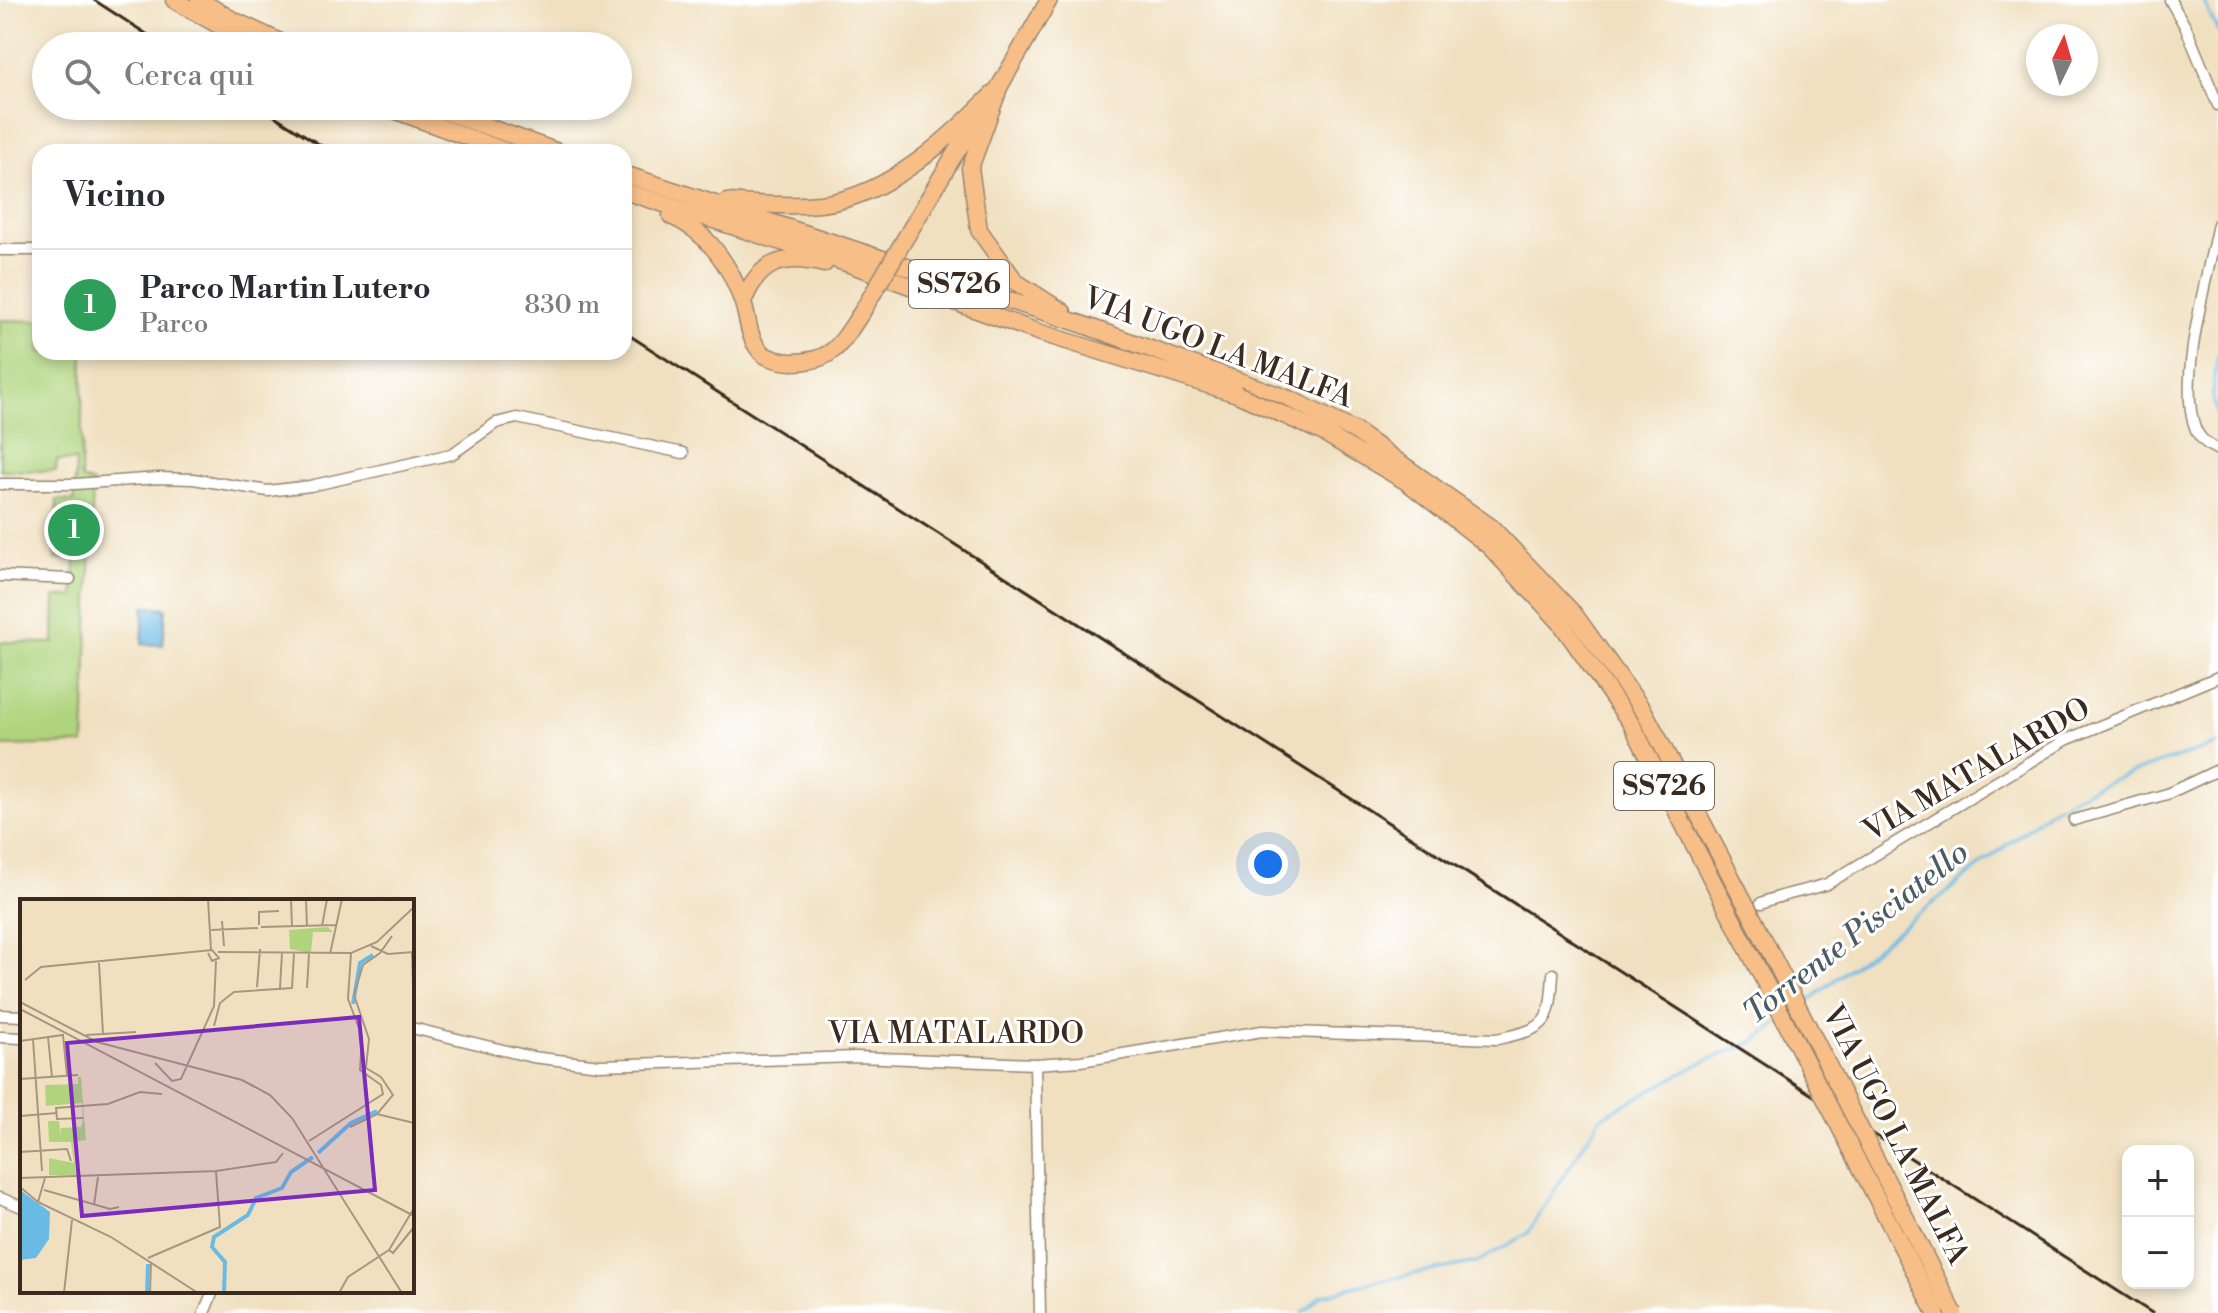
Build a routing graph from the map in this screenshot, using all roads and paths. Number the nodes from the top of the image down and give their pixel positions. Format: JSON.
{"nodes":[{"id":1,"x":174,"y":0,"type":"edge"},
{"id":2,"x":199,"y":0,"type":"edge"},
{"id":3,"x":1049,"y":0,"type":"edge"},
{"id":4,"x":2170,"y":0,"type":"edge"},
{"id":5,"x":230,"y":32,"type":"edge"},
{"id":6,"x":259,"y":32,"type":"edge"},
{"id":7,"x":999,"y":88,"type":"junction"},
{"id":8,"x":2218,"y":105,"type":"edge"},
{"id":9,"x":421,"y":120,"type":"edge"},
{"id":10,"x":469,"y":120,"type":"edge"},
{"id":11,"x":486,"y":144,"type":"edge"},
{"id":12,"x":536,"y":144,"type":"edge"},
{"id":13,"x":632,"y":177,"type":"edge"},
{"id":14,"x":632,"y":194,"type":"edge"},
{"id":15,"x":702,"y":200,"type":"junction"},
{"id":16,"x":632,"y":202,"type":"edge"},
{"id":17,"x":2218,"y":224,"type":"edge"},
{"id":18,"x":0,"y":250,"type":"edge"},
{"id":19,"x":32,"y":250,"type":"edge"},
{"id":20,"x":849,"y":264,"type":"junction"},
{"id":21,"x":743,"y":302,"type":"junction"},
{"id":22,"x":1084,"y":325,"type":"junction"},
{"id":23,"x":2218,"y":450,"type":"edge"},
{"id":24,"x":683,"y":453,"type":"dead end"},
{"id":25,"x":0,"y":484,"type":"edge"},
{"id":26,"x":0,"y":576,"type":"edge"},
{"id":27,"x":70,"y":579,"type":"dead end"},
{"id":28,"x":2218,"y":677,"type":"edge"},
{"id":29,"x":2218,"y":770,"type":"edge"},
{"id":30,"x":2074,"y":820,"type":"dead end"},
{"id":31,"x":1761,"y":903,"type":"dead end"},
{"id":32,"x":1553,"y":974,"type":"dead end"},
{"id":33,"x":0,"y":1015,"type":"edge"},
{"id":34,"x":20,"y":1016,"type":"edge"},
{"id":35,"x":414,"y":1028,"type":"edge"},
{"id":36,"x":0,"y":1037,"type":"edge"},
{"id":37,"x":20,"y":1038,"type":"edge"},
{"id":38,"x":1035,"y":1064,"type":"junction"},
{"id":39,"x":0,"y":1198,"type":"edge"},
{"id":40,"x":20,"y":1206,"type":"edge"},
{"id":41,"x":212,"y":1293,"type":"edge"},
{"id":42,"x":204,"y":1313,"type":"edge"},
{"id":43,"x":1040,"y":1313,"type":"edge"},
{"id":44,"x":1936,"y":1313,"type":"edge"},
{"id":45,"x":1954,"y":1313,"type":"edge"}],
"edges":[{"from":1,"to":5,"type":"highway"},
{"from":2,"to":6,"type":"highway"},
{"from":3,"to":7,"type":"highway"},
{"from":4,"to":8,"type":"street"},
{"from":7,"to":15,"type":"highway"},
{"from":7,"to":21,"type":"highway","bridge":true},
{"from":7,"to":22,"type":"highway"},
{"from":9,"to":11,"type":"highway"},
{"from":10,"to":12,"type":"highway"},
{"from":13,"to":15,"type":"highway","name":"VIA UGO LA MALFA","number":"SS726"},
{"from":14,"to":20,"type":"highway","name":"VIA UGO LA MALFA","number":"SS726"},
{"from":15,"to":22,"type":"highway","name":"VIA UGO LA MALFA","number":"SS726"},
{"from":16,"to":21,"type":"highway"},
{"from":17,"to":23,"type":"street"},
{"from":18,"to":19,"type":"street"},
{"from":20,"to":21,"type":"highway"},
{"from":20,"to":44,"type":"highway","name":"VIA UGO LA MALFA","number":"SS726","bridge":true},
{"from":22,"to":45,"type":"highway","name":"VIA UGO LA MALFA","number":"SS726","bridge":true},
{"from":24,"to":25,"type":"street"},
{"from":26,"to":27,"type":"street"},
{"from":28,"to":31,"type":"street","name":"VIA MATALARDO"},
{"from":29,"to":30,"type":"street"},
{"from":32,"to":38,"type":"street","name":"VIA MATALARDO"},
{"from":33,"to":34,"type":"street"},
{"from":35,"to":38,"type":"street","name":"VIA MATALARDO"},
{"from":36,"to":37,"type":"street"},
{"from":38,"to":43,"type":"street"},
{"from":39,"to":40,"type":"street"},
{"from":41,"to":42,"type":"street"}]}
